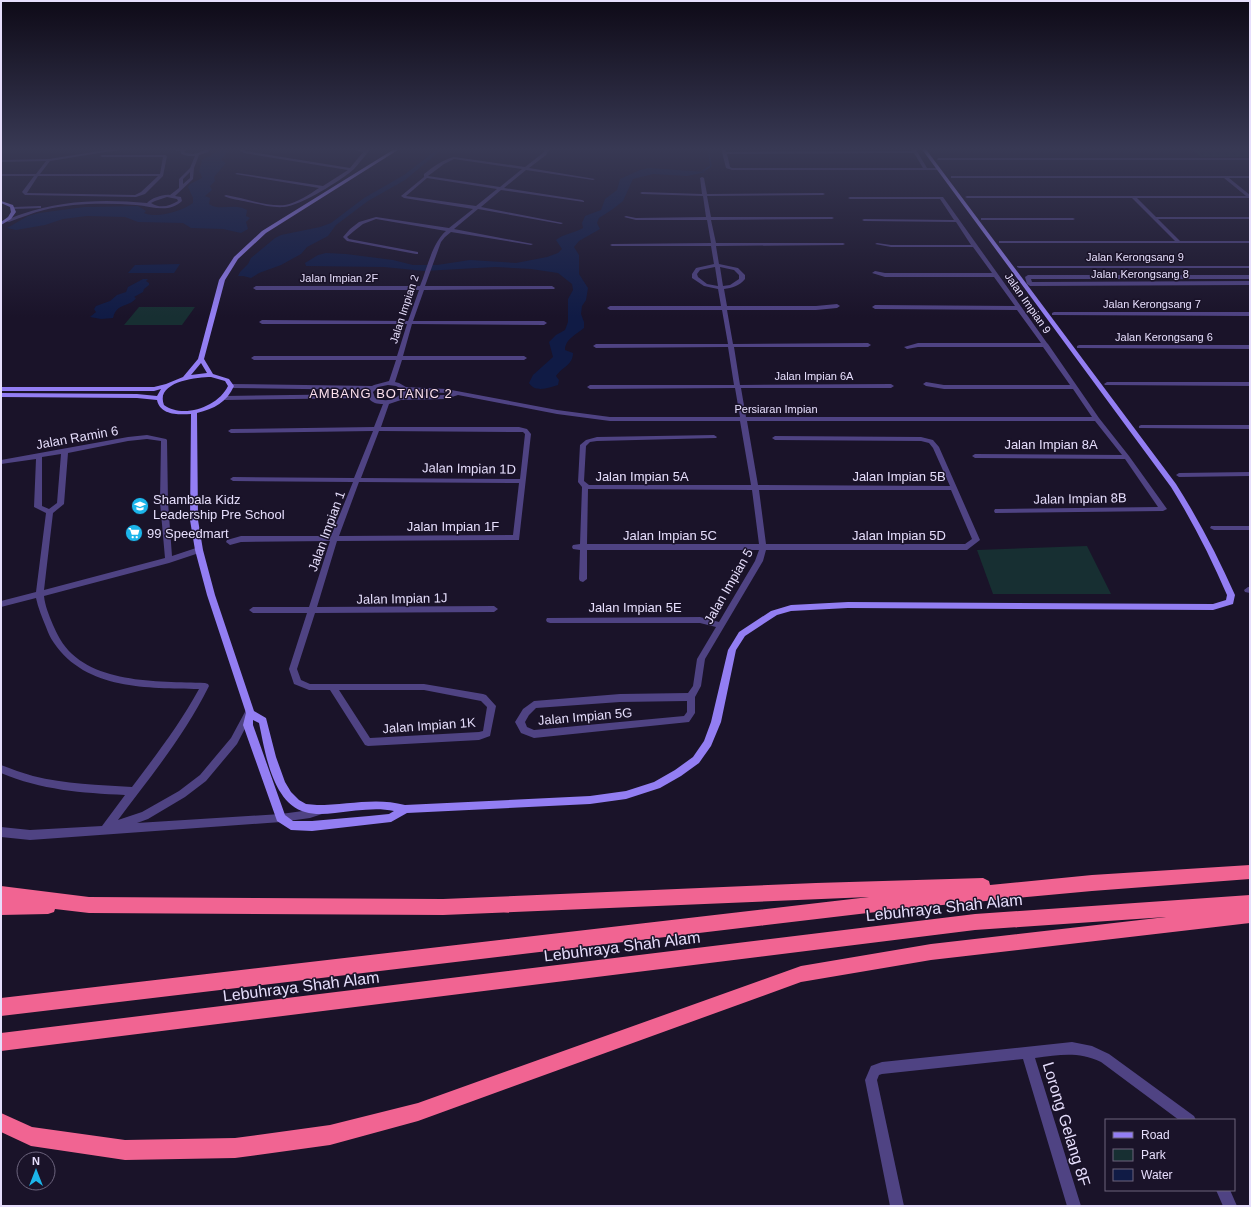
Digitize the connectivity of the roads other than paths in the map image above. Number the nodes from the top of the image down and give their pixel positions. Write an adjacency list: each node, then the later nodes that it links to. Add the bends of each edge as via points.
1 (9, 204): 15 (street)
2 (63, 204): 15 (street)
3 (97, 204): 26 (street, via 42,209)
4 (152, 204): 5 (street, via 164,207)
5 (175, 204)
6 (274, 204): 7 (street)
7 (292, 204)
8 (308, 204): 73 (street, via 264,232 236,258 222,280)
9 (453, 204): 16 (street)
10 (482, 204): 16 (street)
11 (707, 204): 23 (street, Jalan Impian 5)
12 (946, 204): 25 (street, Jalan Impian 9)
13 (964, 204): 149 (street, via 1180,495 1204,535 1232,595 1230,602 1213,607 848,605 791,608 774,613 742,634 732,650 716,722 708,742 696,760 657,786 626,795 590,800)
14 (1141, 204): 21 (street)
15 (14, 208): 26 (street, via 12,216)
16 (478, 208): 27 (street); 29 (street)
17 (626, 217): 23 (street)
18 (832, 218): 23 (street)
19 (983, 218): 20 (street)
20 (1073, 218)
21 (1155, 218): 22 (street); 31 (street)
22 (1250, 218)
23 (709, 219): 37 (street, Jalan Impian 5)
24 (864, 220): 25 (street)
25 (957, 220): 38 (street, Jalan Impian 9)
26 (7, 221): 28 (street)
27 (561, 223)
28 (1, 224)
29 (451, 230): 33 (street); 39 (street, via 376,218 370,219 346,235 347,240); 51 (street, Jalan Impian 2, via 439,242)
30 (1001, 242): 31 (street)
31 (1179, 242): 32 (street)
32 (1250, 242)
33 (531, 244)
34 (843, 244): 37 (street)
35 (877, 244): 38 (street)
36 (612, 245): 37 (street)
37 (713, 245): 40 (street, Jalan Impian 5)
38 (975, 246): 45 (street, Jalan Impian 9)
39 (416, 253)
40 (716, 265): 49 (street, Jalan Impian 5); 49 (street, via 736,269 742,275 740,282); 49 (street, via 700,268 694,274 694,278 704,285)
41 (1019, 267): 42 (street, Jalan Kerongsang 9)
42 (1115, 267): 43 (street, Jalan Kerongsang 9); 46 (street)
43 (1250, 267)
44 (875, 273): 45 (street)
45 (996, 275): 57 (street, Jalan Impian 9)
46 (1124, 276): 47 (street); 48 (street, Jalan Kerongsang 8, via 1028,278 1030,284)
47 (1250, 276)
48 (1250, 283)
49 (720, 287): 56 (street, Jalan Impian 5)
50 (256, 288): 51 (street, Jalan Impian 2F)
51 (422, 288): 52 (street, Jalan Impian 2F); 61 (street, Jalan Impian 2)
52 (552, 288)
53 (837, 306): 56 (street)
54 (875, 307): 57 (street)
55 (610, 308): 56 (street)
56 (725, 308): 63 (street, Jalan Impian 5)
57 (1019, 308): 65 (street, Jalan Impian 9)
58 (1054, 314): 59 (street, Jalan Kerongsang 7)
59 (1250, 314)
60 (262, 322): 61 (street)
61 (410, 322): 62 (street); 71 (street, Jalan Impian 2)
62 (544, 323)
63 (730, 344): 64 (street); 66 (street); 82 (street, Jalan Impian 5)
64 (868, 345)
65 (1046, 345): 67 (street); 85 (street, Jalan Impian 9)
66 (596, 346)
67 (907, 347)
68 (1079, 347): 69 (street, Jalan Kerongsang 6)
69 (1250, 347)
70 (254, 358): 71 (street)
71 (399, 358): 72 (street); 76 (street, Jalan Impian 2)
72 (524, 358)
73 (201, 359): 74 (street); 75 (street)
74 (211, 375): 75 (street); 81 (street, via 227,380)
75 (185, 378): 77 (street)
76 (392, 383): 88 (street); 90 (street)
77 (171, 384): 89 (street, via 154,389); 94 (street)
78 (926, 384): 85 (street, via 944,387)
79 (1107, 384): 80 (street)
80 (1250, 384)
81 (231, 386): 86 (street); 95 (street)
82 (737, 386): 83 (street, Jalan Impian 6A); 84 (street, Jalan Impian 6A); 101 (street, Jalan Impian 5)
83 (891, 386)
84 (590, 387)
85 (1075, 387): 102 (street, Jalan Impian 9)
86 (293, 388): 87 (street); 96 (street)
87 (318, 388): 88 (street); 97 (street)
88 (373, 388): 93 (street)
89 (1, 389)
90 (405, 389): 91 (street, Persiaran Impian); 98 (street)
91 (457, 394): 98 (street, Persiaran Impian, via 446,397); 101 (street, Persiaran Impian, via 597,418)
92 (1, 395): 94 (street)
93 (370, 396): 97 (street); 99 (street, via 374,400)
94 (159, 398): 100 (street, via 160,404 173,411)
95 (225, 398): 96 (street); 100 (street, via 212,406)
96 (288, 398): 97 (street)
97 (314, 398)
98 (400, 398): 99 (street, Persiaran Impian)
99 (387, 402): 105 (street, Jalan Impian 1)
100 (194, 411): 131 (street, via 194,520)
101 (742, 419): 102 (street, Persiaran Impian); 120 (street, Jalan Impian 5)
102 (1098, 419): 112 (street, Jalan Impian 9)
103 (1141, 427): 104 (street)
104 (1250, 427)
105 (375, 429): 106 (street); 117 (street, Jalan Impian 1); 118 (street, Jalan Impian 1D, via 525,430 528,434)
106 (231, 431)
107 (714, 437): 119 (street, Jalan Impian 5A, via 597,438 588,441 583,445 581,482)
108 (775, 438): 121 (street, Jalan Impian 5B, via 931,441)
109 (65, 451): 110 (street, Jalan Ramin 6); 124 (street, via 60,504); 132 (street, Jalan Ramin 6, via 122,441 158,438 164,440 164,502)
110 (39, 456): 113 (street, Jalan Ramin 6); 124 (street, via 38,507)
111 (975, 456): 112 (street, Jalan Impian 8A)
112 (1127, 457): 122 (street, Jalan Impian 9)
113 (1, 462)
114 (1250, 474): 115 (street)
115 (1179, 475)
116 (233, 479): 117 (street, Jalan Impian 1D)
117 (357, 479): 118 (street, Jalan Impian 1D); 127 (street, Jalan Impian 1)
118 (522, 481): 127 (street, Jalan Impian 1F, via 516,538)
119 (585, 486): 120 (street, Jalan Impian 5A); 129 (street)
120 (755, 488): 121 (street, Jalan Impian 5B); 130 (street, Jalan Impian 5)
121 (954, 488): 130 (street, Jalan Impian 5D, via 976,540 967,547)
122 (1162, 509): 123 (street, Jalan Impian 8B)
123 (998, 511)
124 (50, 512): 134 (street)
125 (1214, 528): 126 (street)
126 (1250, 528)
127 (334, 539): 128 (street, via 241,539); 138 (street, Jalan Impian 1)
128 (230, 542)
129 (580, 547): 130 (street, Jalan Impian 5C); 133 (street)
130 (763, 548): 140 (street, Jalan Impian 5, via 759,561)
131 (199, 550): 132 (street); 144 (street, via 210,595)
132 (170, 560): 134 (street)
133 (583, 579)
134 (40, 594): 135 (street); 147 (street, via 50,630 60,648 87,670 108,678 144,685 205,686 172,740)
135 (1, 604)
136 (494, 609): 138 (street, Jalan Impian 1J)
137 (253, 610): 138 (street, Jalan Impian 1J)
138 (311, 611): 141 (street, Jalan Impian 1)
139 (550, 620): 140 (street, Jalan Impian 5E, via 700,620)
140 (720, 625): 143 (street, Jalan Impian 5, via 701,659 697,686)
141 (293, 669): 142 (street, Jalan Impian 1K, via 297,682 309,687)
142 (332, 687): 142 (street, Jalan Impian 1K, via 424,687 483,698 492,706 489,728 487,733 479,736 368,742)
143 (691, 697): 145 (street, Jalan Impian 5); 145 (street, Jalan Impian 5G, via 620,698 534,705 520,722 524,730 534,734 686,719)
144 (250, 713): 148 (street, via 263,721 279,778 288,796 305,808); 150 (street, via 248,725); 151 (street, via 234,741 202,778 182,794 144,816)
145 (691, 713)
146 (1, 769): 147 (street, via 18,777 59,786)
147 (133, 791): 151 (street)
148 (324, 809): 149 (street, via 391,805); 150 (street, via 310,814)
149 (405, 809): 150 (street, via 391,818 320,825 291,826)
150 (281, 818): 151 (street)
151 (105, 829): 152 (street, via 30,835)
152 (1, 832)
153 (1250, 872): 154 (highway, Lebuhraya Shah Alam)
154 (1092, 883): 157 (highway, via 816,891 443,907); 160 (highway, Lebuhraya Shah Alam, via 910,900)
155 (1, 894): 157 (highway)
156 (1250, 903): 161 (highway, Lebuhraya Shah Alam, via 975,922)
157 (89, 905): 158 (highway)
158 (1, 907)
159 (1250, 915): 166 (highway, via 931,952 801,974 418,1112 330,1135 235,1148 126,1150 31,1136)
160 (1, 1007)
161 (57, 1035): 162 (highway, Lebuhraya Shah Alam); 163 (highway)
162 (1, 1042)
163 (1, 1049)
164 (1027, 1052): 165 (street, via 1072,1048 1092,1052 1105,1058); 168 (street, via 875,1070 870,1080); 169 (street, Lorong Gelang 8F)
165 (1189, 1119)
166 (1, 1122)
167 (1223, 1191): 170 (street)
168 (897, 1206)
169 (1074, 1206)
170 (1230, 1206)

